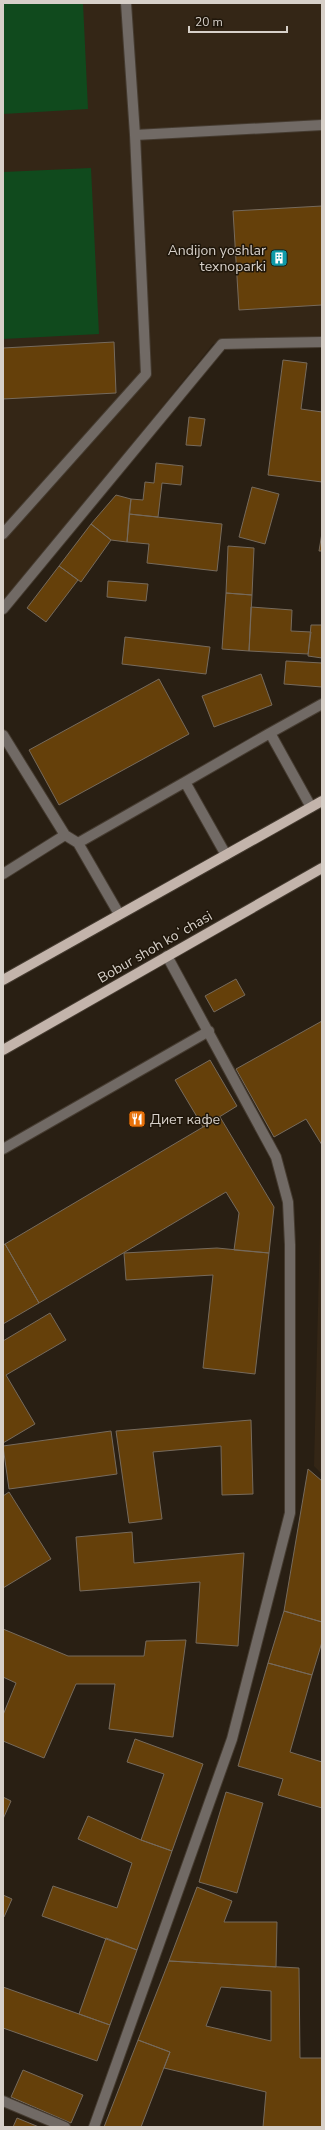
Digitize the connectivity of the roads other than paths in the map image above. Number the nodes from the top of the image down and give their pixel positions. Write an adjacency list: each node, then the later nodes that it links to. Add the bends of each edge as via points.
1 (126, 3): 3 (street)
2 (322, 125): 3 (street)
3 (135, 135): 5 (street, via 146,374)
4 (322, 342): 6 (street, via 222,344)
5 (3, 534)
6 (3, 609)
7 (322, 704): 8 (street)
8 (270, 732): 10 (street); 12 (street)
9 (3, 735): 13 (street)
10 (186, 782): 14 (street); 15 (street)
11 (322, 801): 12 (main road)
12 (311, 807): 15 (main road)
13 (65, 835): 14 (street); 17 (street)
14 (78, 843): 18 (street)
15 (226, 855): 18 (main road)
16 (322, 868): 19 (main road, Bobur shoh koʻchasi)
17 (3, 874)
18 (119, 914): 20 (main road)
19 (167, 956): 21 (street); 22 (main road, Bobur shoh koʻchasi)
20 (3, 980)
21 (209, 1031): 23 (street); 26 (street, via 276,1157 288,1202 290,1513 232,1739)
22 (3, 1050)
23 (3, 1149)
24 (3, 2101): 25 (street)
25 (65, 2127)
26 (94, 2127)

